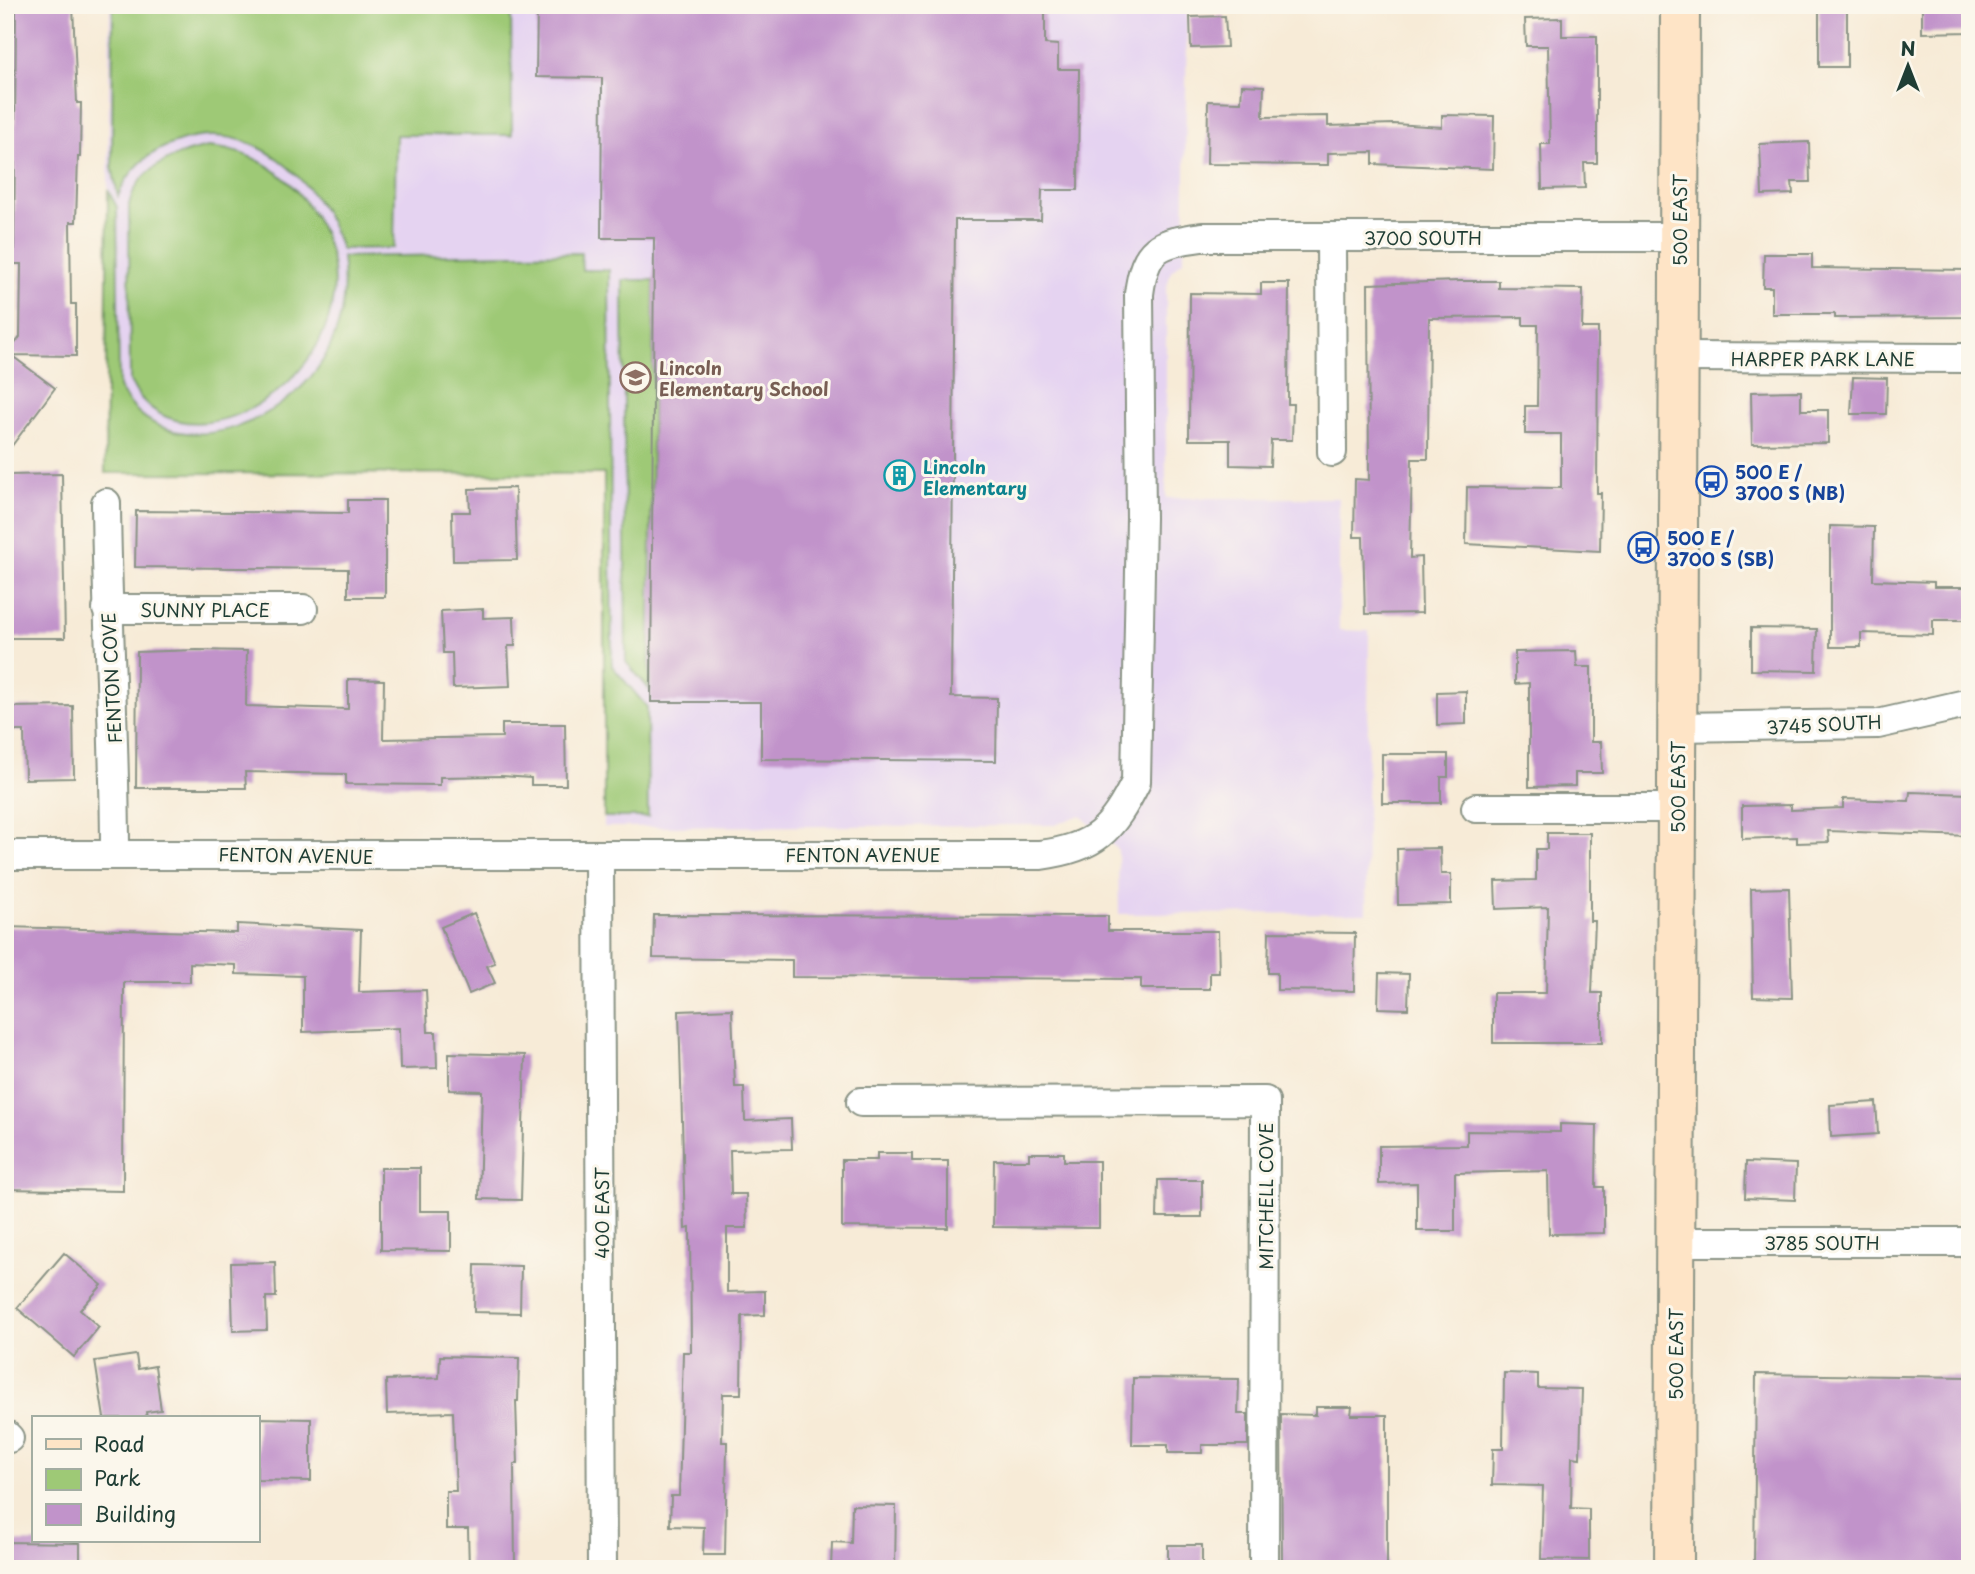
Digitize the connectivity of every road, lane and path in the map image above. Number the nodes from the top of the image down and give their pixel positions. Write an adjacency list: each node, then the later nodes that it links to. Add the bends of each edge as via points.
1 (1680, 5): 3 (street, 500 EAST)
2 (1331, 237): 3 (street, 3700 SOUTH); 4 (street, 3700 SOUTH, via 1202,237); 7 (street)
3 (1679, 237): 5 (street, 500 EAST)
4 (1167, 242): 17 (street, FENTON AVENUE, via 1142,270 1139,294 1139,741 1136,782 1118,819 1093,840 1068,851 1040,855)
5 (1679, 358): 6 (street, HARPER PARK LANE); 12 (street, 500 EAST)
6 (1967, 358)
7 (1332, 452)
8 (106, 503): 9 (street, FENTON COVE)
9 (107, 609): 10 (street, SUNNY PLACE); 15 (street, FENTON COVE, via 115,735)
10 (303, 609)
11 (1970, 703): 12 (street, 3745 SOUTH, via 1878,724)
12 (1677, 727): 14 (street, 500 EAST)
13 (1476, 808): 14 (street)
14 (1677, 808): 19 (street, 500 EAST)
15 (115, 853): 16 (street, FENTON AVENUE); 17 (street, FENTON AVENUE)
16 (5, 855)
17 (599, 857): 21 (street, 400 EAST)
18 (862, 1102): 22 (street, MITCHELL COVE, via 1265,1101)
19 (1675, 1242): 20 (street, 3785 SOUTH); 23 (street, 500 EAST)
20 (1970, 1242)
21 (602, 1569)
22 (1264, 1569)
23 (1674, 1569)

